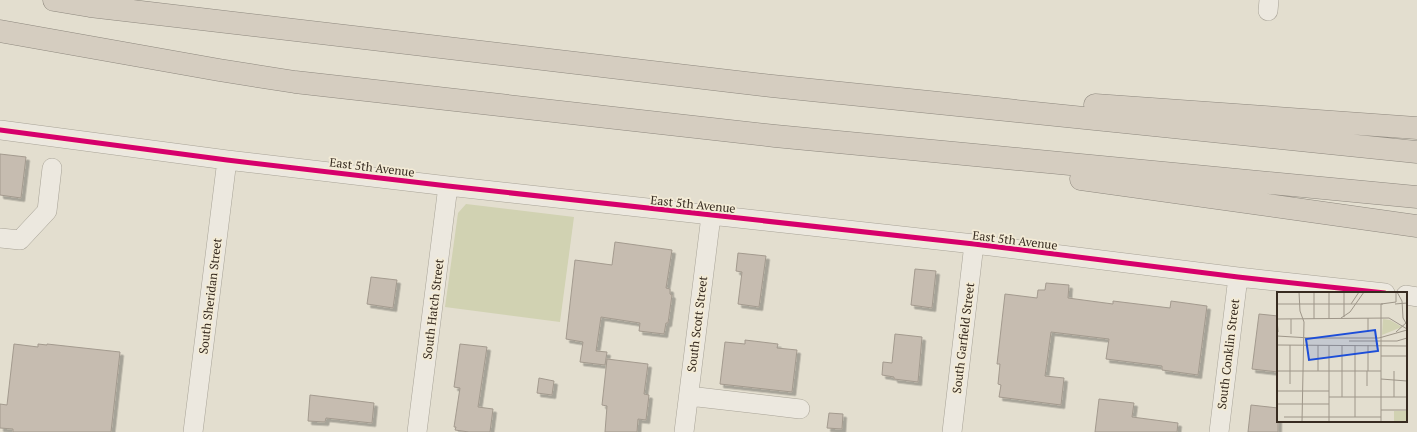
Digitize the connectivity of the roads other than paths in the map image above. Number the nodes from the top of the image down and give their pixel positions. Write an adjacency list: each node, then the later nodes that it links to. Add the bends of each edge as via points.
1 (54, 0): 3 (highway, via 384,42)
2 (0, 30): 6 (highway, via 295,82)
3 (772, 86): 4 (highway, via 1162,109); 7 (highway)
4 (1417, 128)
5 (0, 130): 8 (street, East 5th Avenue)
6 (775, 136): 11 (highway); 13 (highway)
7 (1417, 152)
8 (227, 160): 10 (street, East 5th Avenue); 22 (street, South Sheridan Street)
9 (52, 168): 14 (street, via 47,211 20,240)
10 (448, 186): 12 (street, East 5th Avenue); 23 (street, South Hatch Street)
11 (1417, 198)
12 (711, 216): 15 (street, East 5th Avenue); 20 (street, South Scott Street)
13 (1417, 226)
14 (0, 238)
15 (974, 244): 16 (street, East 5th Avenue); 25 (street, South Garfield Street)
16 (1238, 277): 17 (street, East 5th Avenue); 26 (street, South Conklin Street)
17 (1376, 292)
18 (1407, 295): 19 (street)
19 (1417, 296)
20 (689, 396): 21 (street); 24 (street, South Scott Street)
21 (800, 409)
22 (193, 432)
23 (417, 432)
24 (684, 432)
25 (952, 432)
26 (1218, 432)

